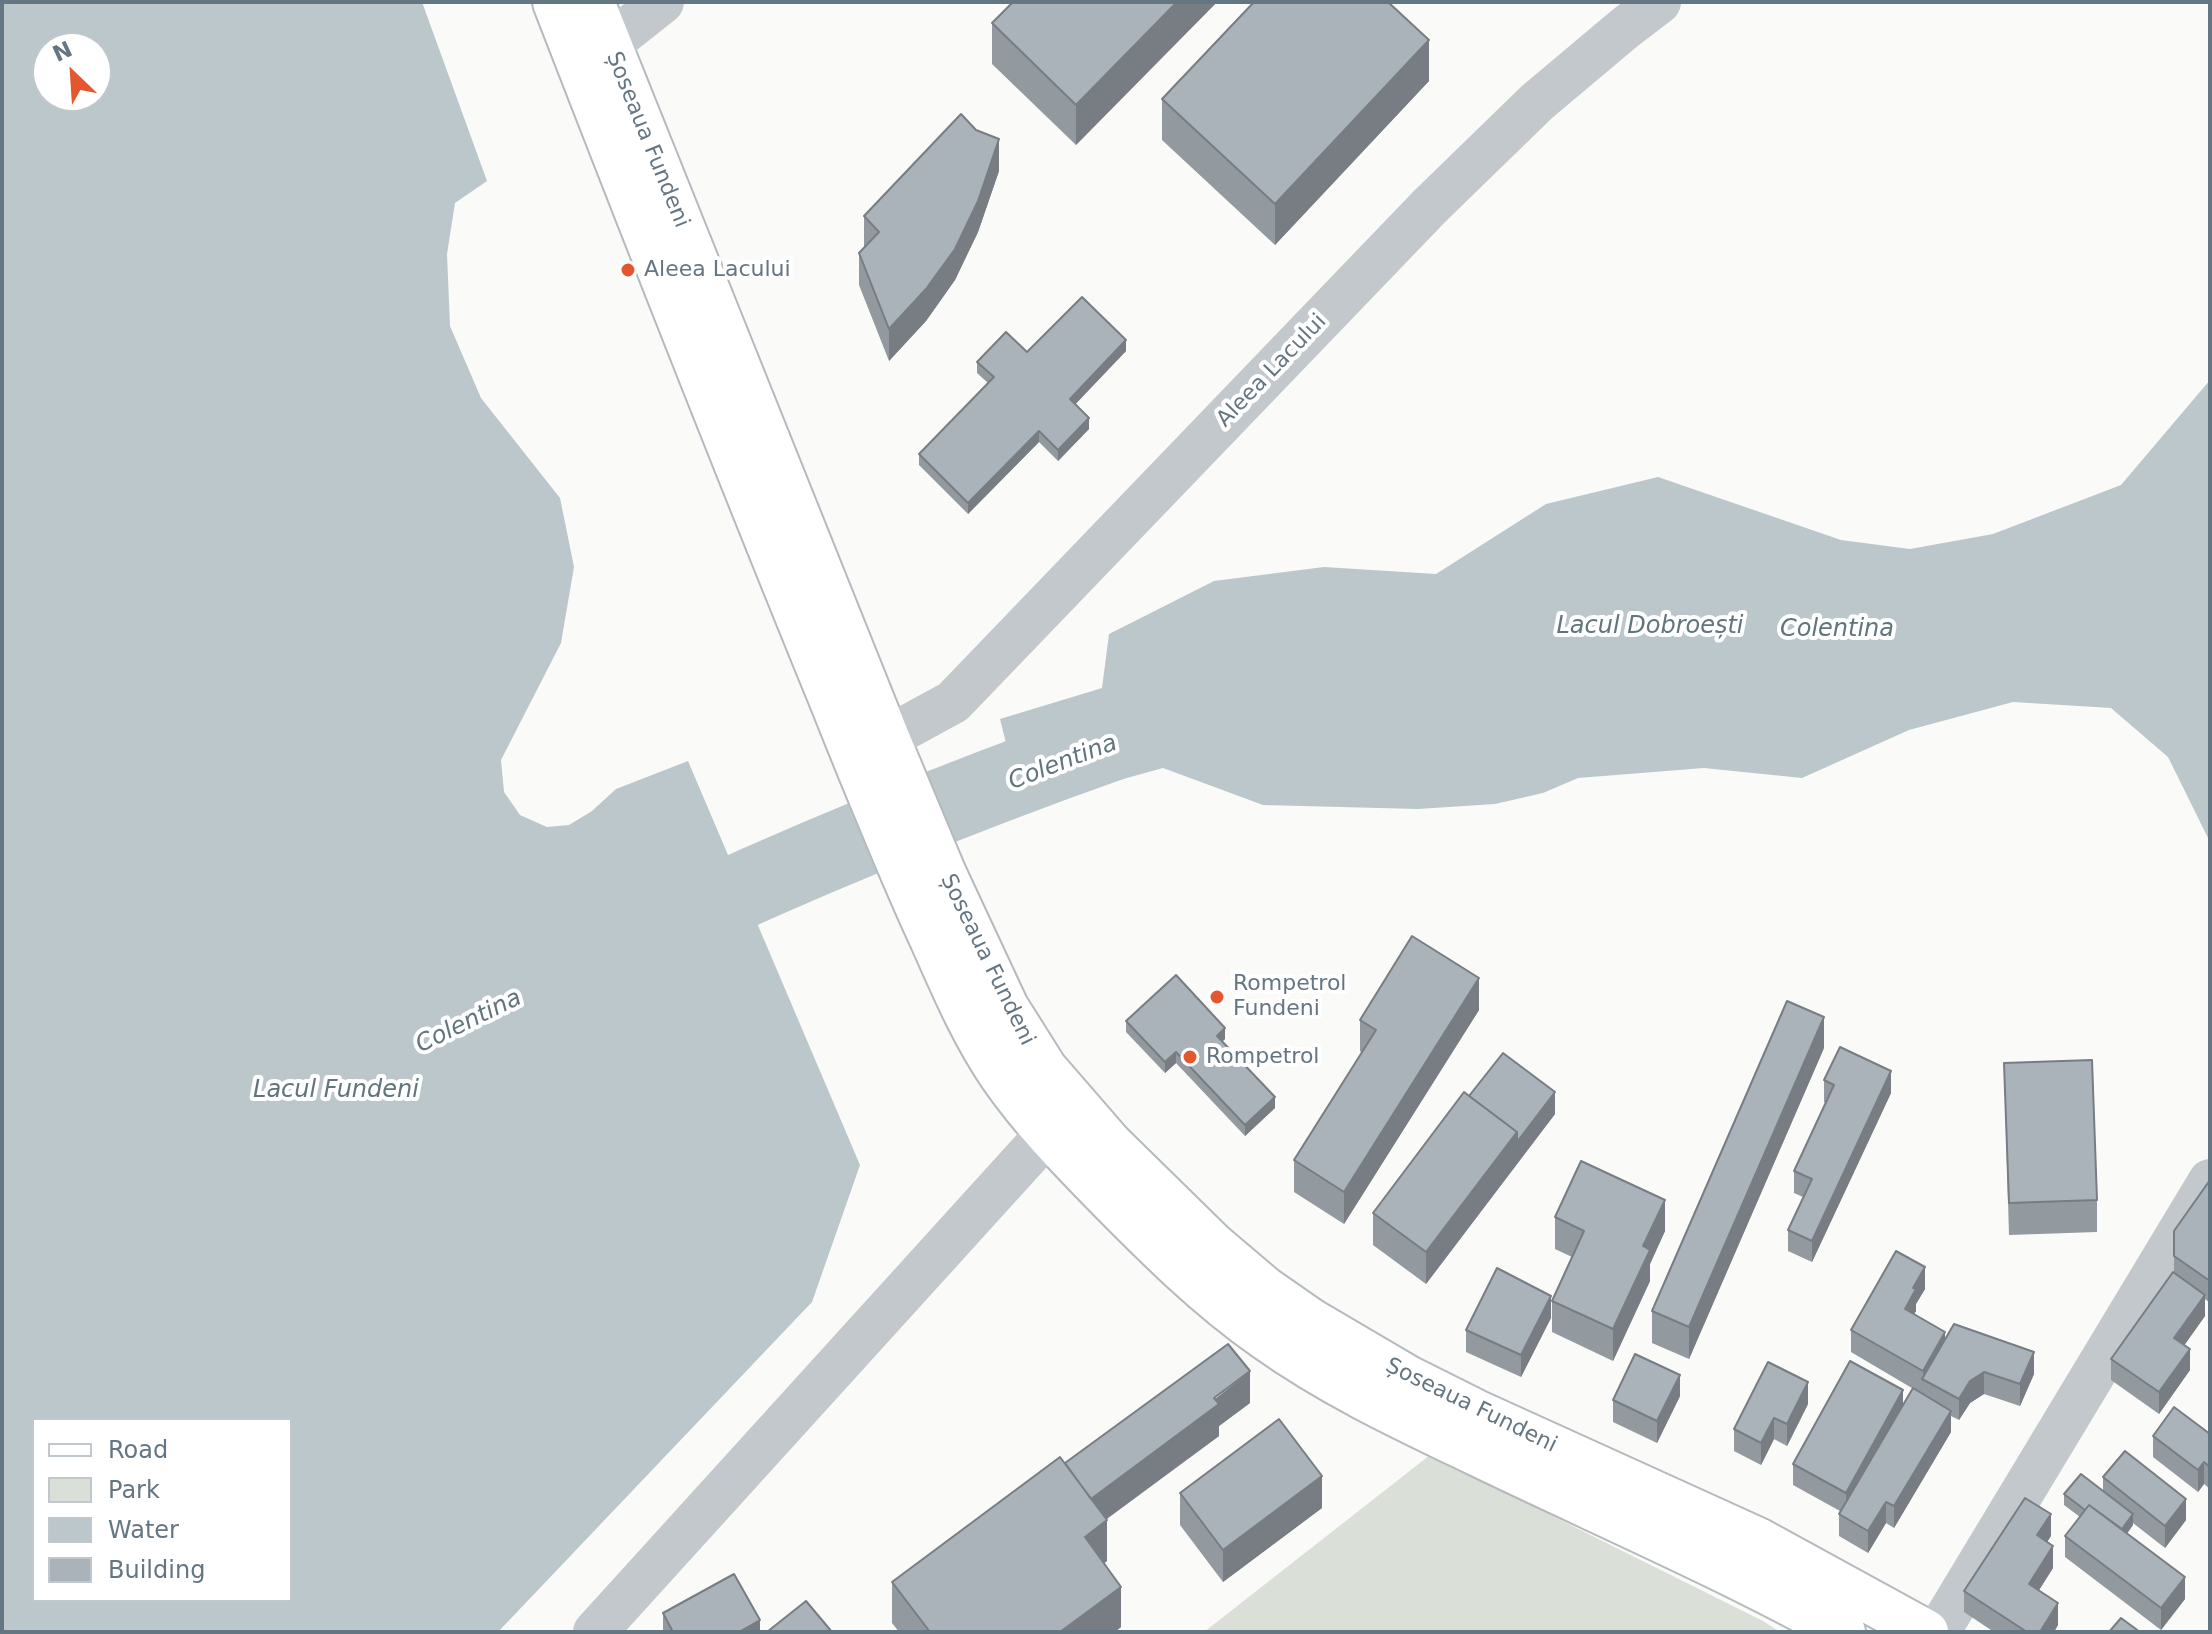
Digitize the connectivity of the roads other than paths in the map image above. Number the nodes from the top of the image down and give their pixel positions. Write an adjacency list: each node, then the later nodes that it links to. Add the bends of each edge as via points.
1 (555, 2): 5 (main road, Șoseaua Fundeni)
2 (592, 2): 5 (main road, Șoseaua Fundeni)
3 (662, 2): 5 (street)
4 (1659, 2): 6 (street, Aleea Lacului, via 1537,102 1430,206 953,702)
5 (594, 54): 6 (main road, Șoseaua Fundeni)
6 (877, 747): 7 (main road, Șoseaua Fundeni, via 908,888)
7 (990, 1018): 8 (main road, Șoseaua Fundeni, via 1003,1077); 12 (main road, Șoseaua Fundeni, via 1212,1244 1311,1321 1408,1378 1758,1540)
8 (1048, 1133): 10 (street); 11 (main road, Șoseaua Fundeni, via 1193,1280 1308,1366 1380,1407 1737,1575)
9 (2210, 1181): 13 (street)
10 (595, 1632)
11 (1843, 1632)
12 (1926, 1632)
13 (1938, 1632)

